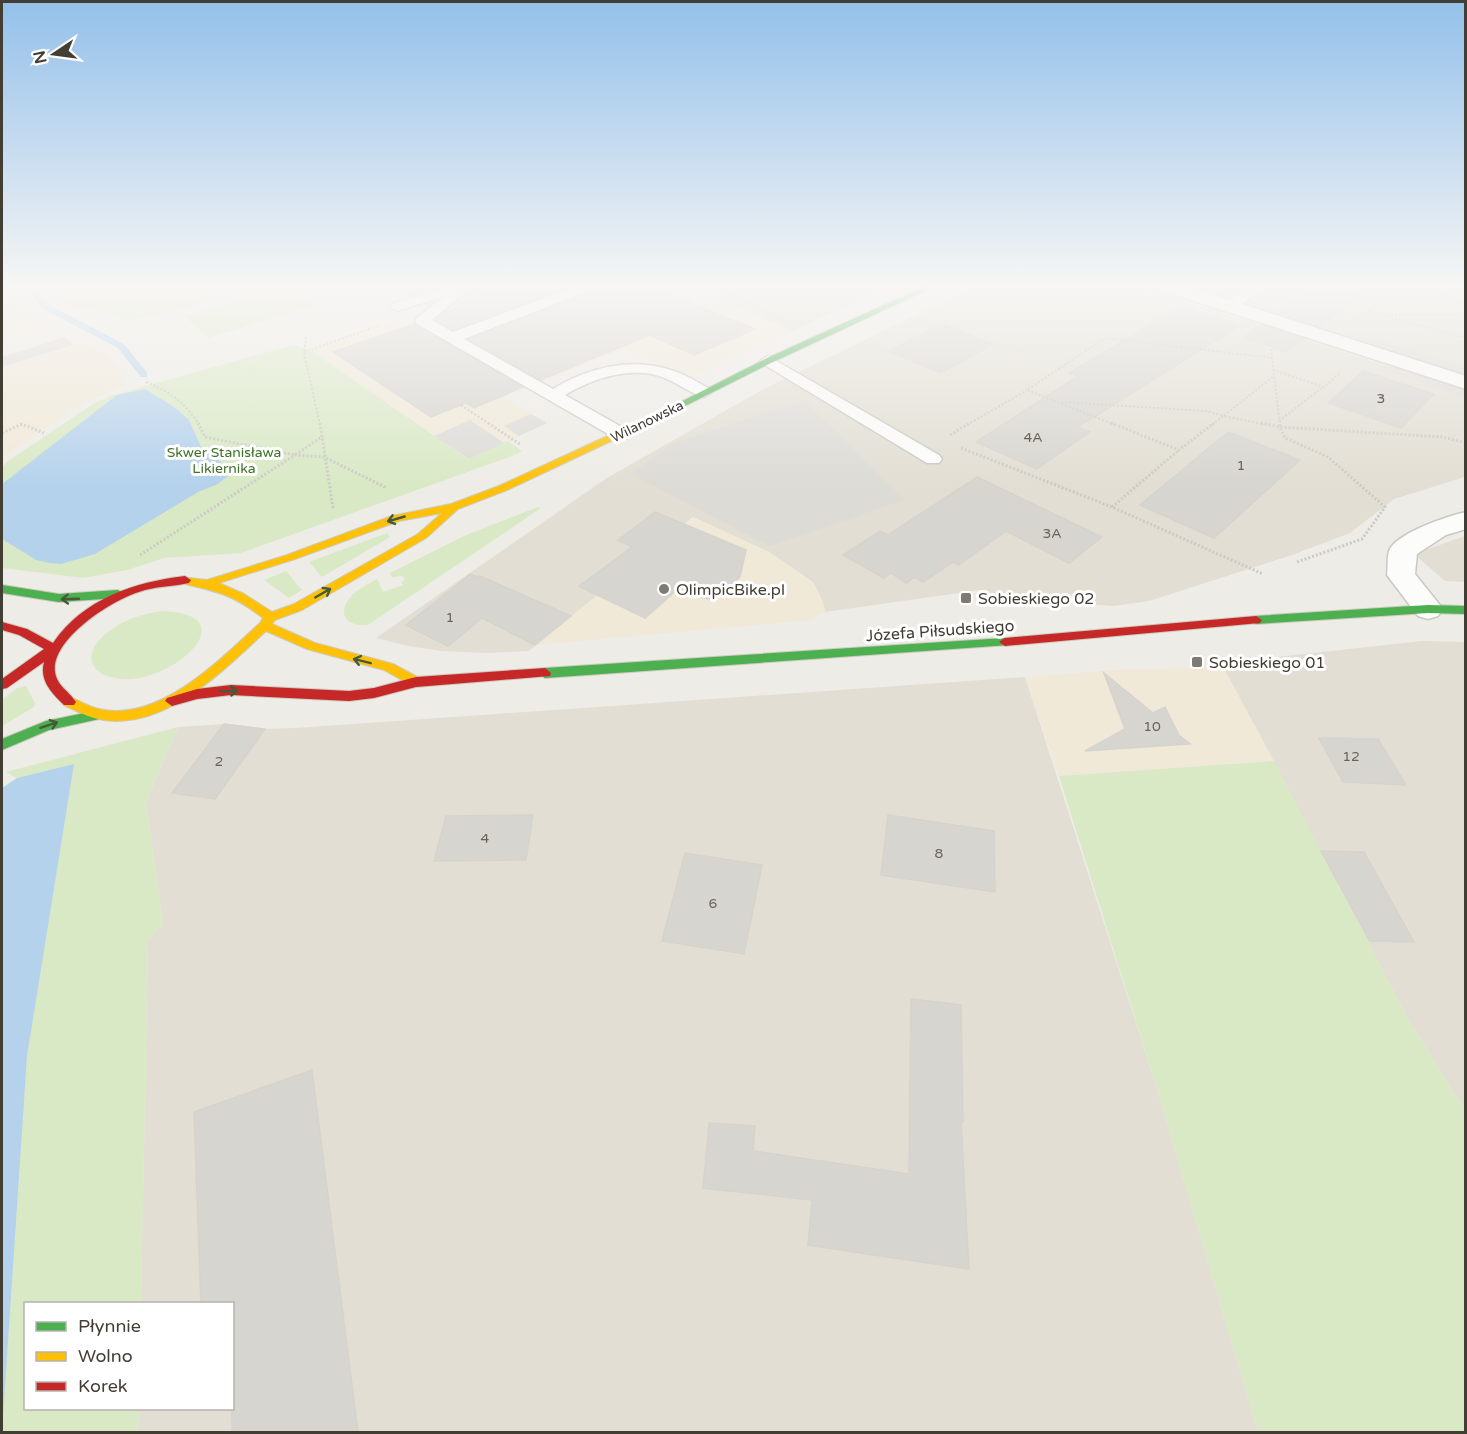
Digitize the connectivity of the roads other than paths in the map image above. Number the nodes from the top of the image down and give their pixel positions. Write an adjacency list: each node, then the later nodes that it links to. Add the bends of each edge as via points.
1 (474, 351): 7 (lane)
2 (790, 351): 4 (main road, Wilanowska)
3 (1368, 351): 5 (street)
4 (768, 361): 6 (main road, Wilanowska); 9 (lane)
5 (1466, 383)
6 (704, 392): 7 (lane, via 661,371 628,368 578,381); 8 (main road, Wilanowska)
7 (553, 396): 8 (lane)
8 (621, 434): 10 (main road, Wilanowska)
9 (933, 459)
10 (453, 507): 12 (main road, Wilanowska, one-way to 12, via 396,518); 17 (main road, Wilanowska, one-way to 10, via 422,536)
11 (1466, 520): 15 (street, via 1437,529 1403,551 1401,575)
12 (211, 582): 14 (main road, via 166,582); 17 (main road, via 242,594)
13 (2, 589): 14 (main road, one-way to 13, via 67,600)
14 (128, 592): 19 (main road, via 76,625)
15 (1428, 609): 16 (main road, Józefa Piłsudskiego); 21 (main road, Józefa Piłsudskiego, via 963,646)
16 (1466, 610)
17 (268, 622): 21 (main road, one-way to 17, via 388,667 311,646); 22 (main road, Wilanowska)
18 (2, 626): 19 (main road, via 23,632)
19 (53, 649): 20 (main road); 23 (main road, via 47,666 54,691)
20 (6, 676)
21 (416, 682): 22 (main road, Józefa Piłsudskiego, one-way to 21, via 231,690 349,696)
22 (172, 701): 23 (main road, Józefa Piłsudskiego, via 148,710)
23 (99, 716): 24 (main road, Józefa Piłsudskiego, one-way to 23, via 55,723)
24 (2, 745)

